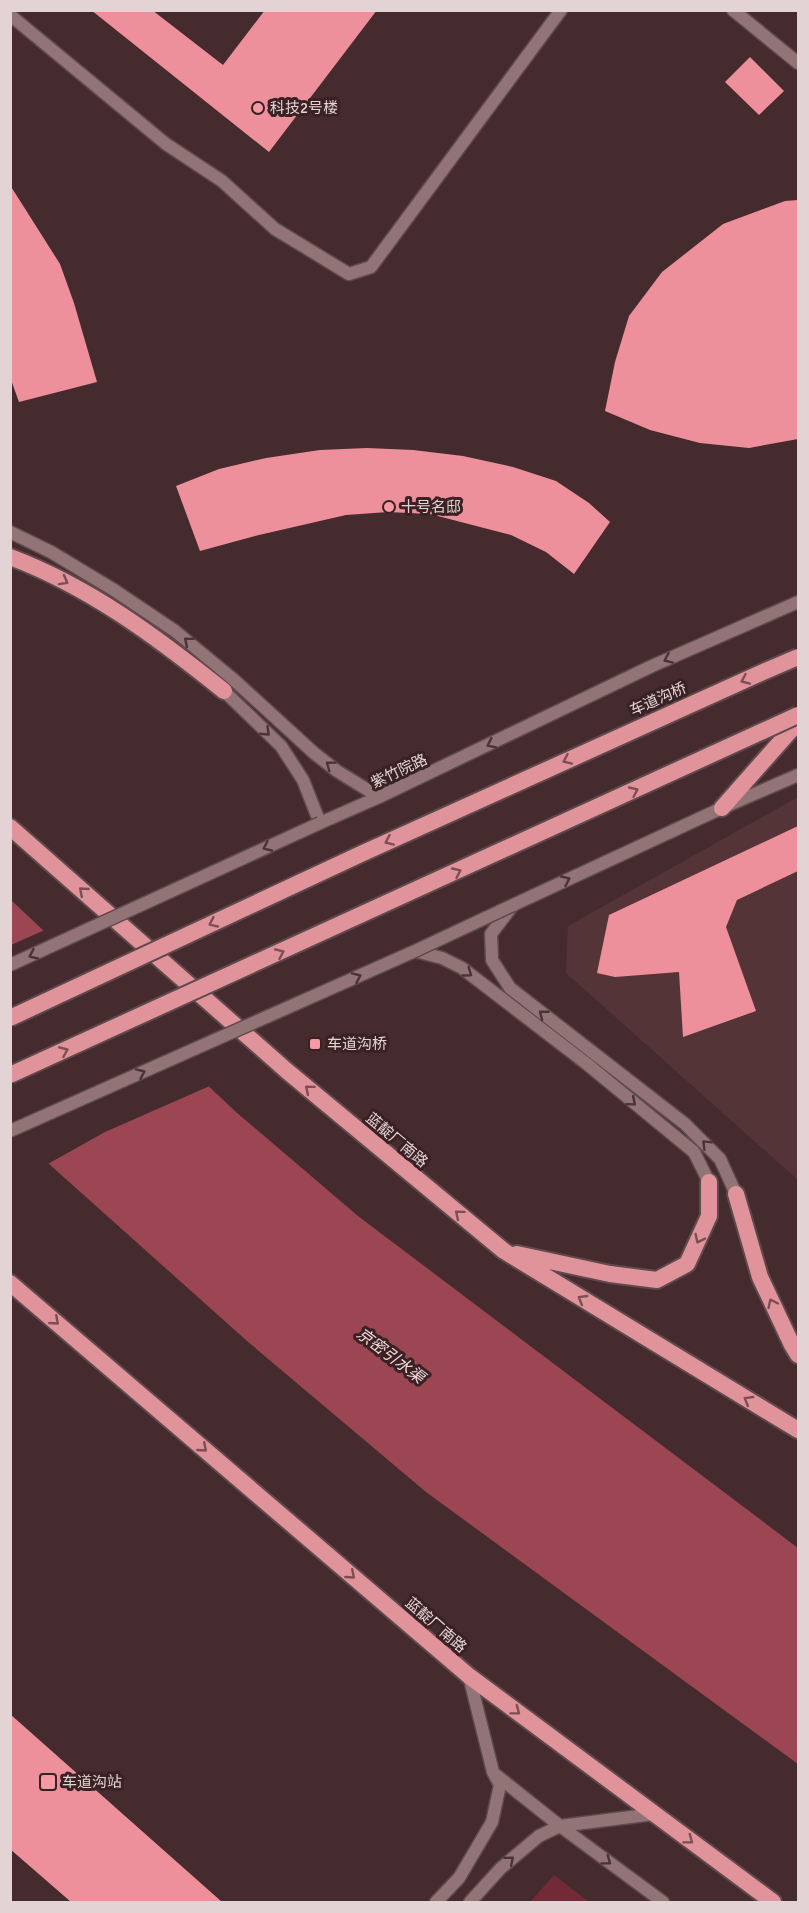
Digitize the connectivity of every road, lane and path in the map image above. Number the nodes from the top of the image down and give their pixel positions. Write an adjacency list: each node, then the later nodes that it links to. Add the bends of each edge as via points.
1 (561, 10): 3 (street, via 371,267 349,274 275,229 222,182 166,144)
2 (735, 11): 4 (street)
3 (10, 15)
4 (798, 63)
5 (10, 532): 9 (street, one-way to 5, via 176,631 51,552)
6 (10, 557): 9 (highway, one-way to 9, via 38,567 105,604)
7 (798, 602): 13 (street, 紫竹院路, one-way to 13, via 652,666)
8 (798, 657): 20 (highway, 车道沟桥, one-way to 20, bridge)
9 (228, 685): 13 (street, one-way to 9, via 314,753); 15 (street, one-way to 15, via 281,746 303,780)
10 (798, 715): 21 (highway, one-way to 10, bridge)
11 (798, 722): 14 (highway)
12 (798, 775): 14 (street)
13 (379, 797): 15 (street, 紫竹院路)
14 (722, 808): 17 (street, one-way to 14)
15 (320, 823): 19 (street, 紫竹院路, one-way to 19, bridge)
16 (10, 827): 25 (highway, 蓝靛厂南路, one-way to 16, via 287,1071)
17 (513, 905): 18 (street, bridge); 24 (street, one-way to 17, via 720,1159 685,1124 510,988 492,960 491,934)
18 (415, 951): 22 (street, one-way to 18, bridge); 23 (street, one-way to 23, via 462,968 587,1064 694,1152)
19 (10, 965)
20 (10, 1018)
21 (10, 1075)
22 (10, 1131)
23 (709, 1182): 25 (highway, one-way to 25, via 709,1216 687,1264 657,1280)
24 (736, 1194): 27 (highway, one-way to 24, via 760,1277)
25 (504, 1251): 28 (highway, 蓝靛厂南路, one-way to 25)
26 (10, 1283): 29 (highway, 蓝靛厂南路, one-way to 29)
27 (798, 1354)
28 (798, 1430)
29 (469, 1676): 30 (street); 31 (highway, 蓝靛厂南路, one-way to 31)
30 (493, 1772): 32 (street); 33 (street, via 500,1785 492,1822 459,1878)
31 (654, 1814): 32 (street); 36 (highway, 蓝靛厂南路, one-way to 36)
32 (560, 1826): 34 (street, one-way to 32, via 501,1868 539,1836); 35 (street, one-way to 35)
33 (436, 1902)
34 (470, 1902)
35 (663, 1902)
36 (773, 1902)

